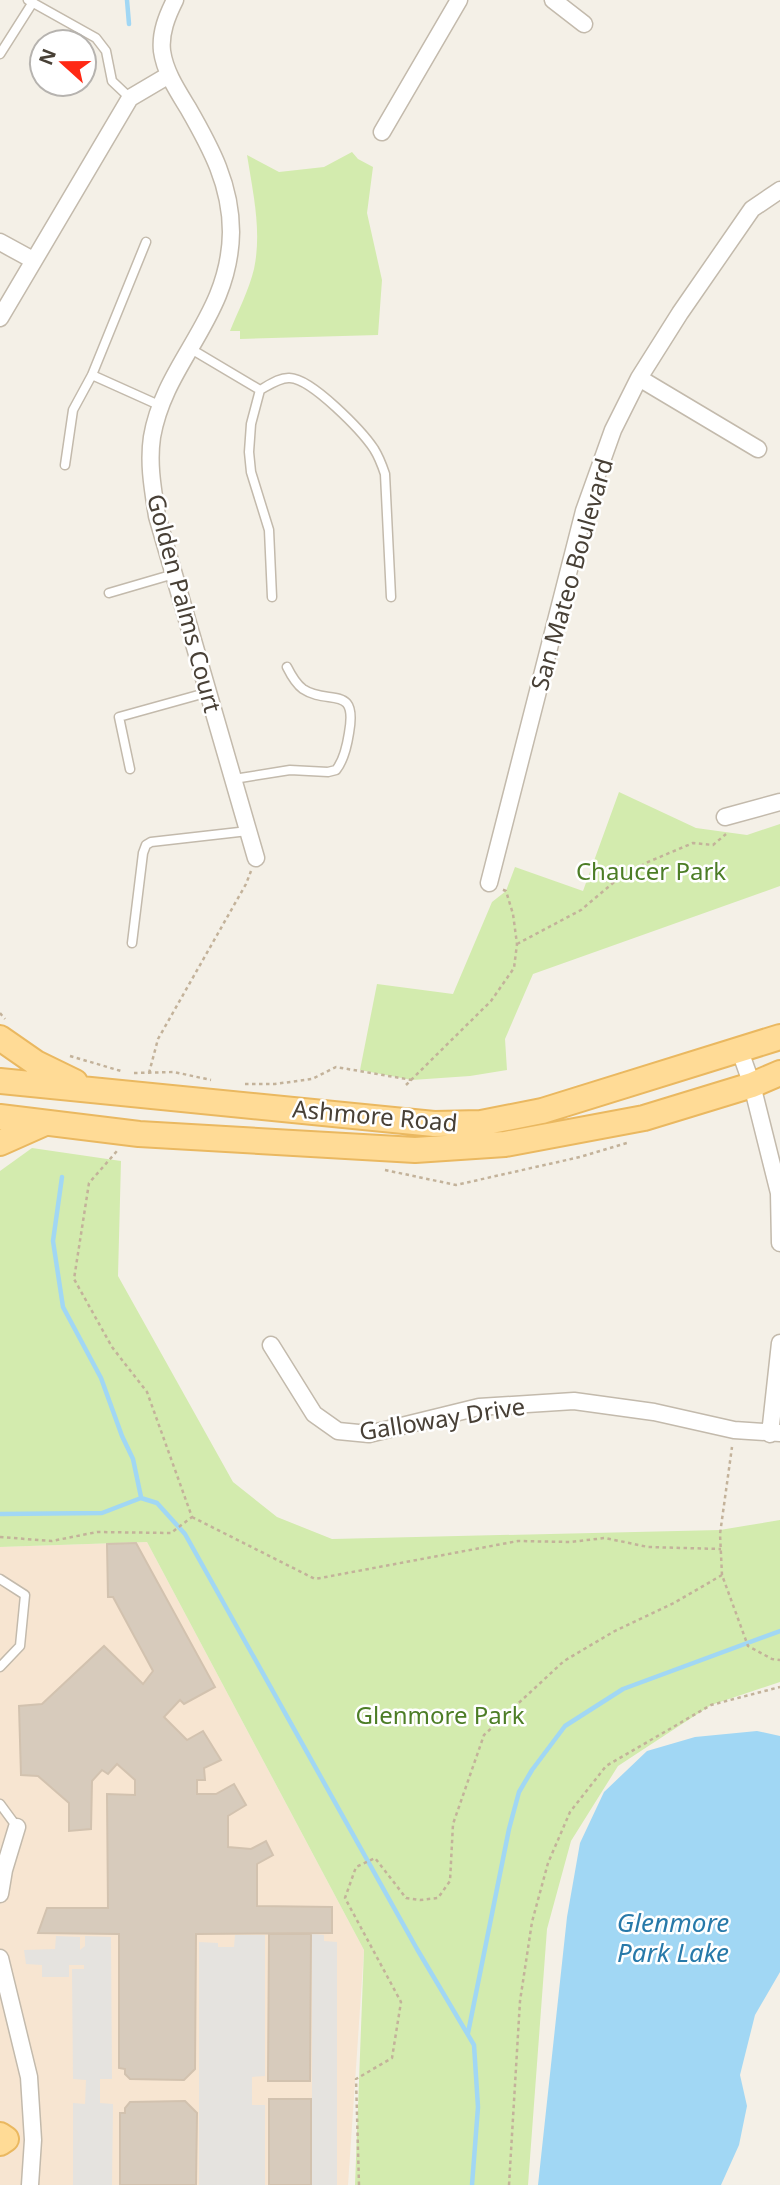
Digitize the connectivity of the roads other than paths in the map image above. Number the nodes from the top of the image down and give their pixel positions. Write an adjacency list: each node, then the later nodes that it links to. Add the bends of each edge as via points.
1 (175, 0): 7 (street, Golden Palms Court, via 162,37)
2 (459, 0): 9 (street)
3 (553, 0): 5 (street)
4 (30, 1): 6 (lane); 8 (lane, via 96,38 106,51 113,82)
5 (584, 24)
6 (0, 54)
7 (169, 75): 8 (street); 15 (street, Golden Palms Court, via 218,162 231,218 230,250 220,293)
8 (130, 98): 13 (street)
9 (382, 132)
10 (780, 190): 17 (street, San Mateo Boulevard, via 752,209)
11 (0, 242): 13 (street)
12 (146, 242): 16 (lane)
13 (33, 260): 14 (street)
14 (0, 318)
15 (191, 349): 18 (lane); 19 (street, Golden Palms Court)
16 (92, 375): 19 (lane); 21 (lane, via 73,410)
17 (639, 378): 20 (street); 34 (street, San Mateo Boulevard, via 613,430 584,511)
18 (260, 390): 24 (lane, via 249,452 269,530); 25 (lane, via 290,377 306,383 364,436 380,458 385,474)
19 (161, 406): 22 (street, Golden Palms Court, via 152,437 151,478)
20 (758, 449)
21 (65, 465)
22 (174, 574): 23 (lane); 27 (street, Golden Palms Court)
23 (109, 593)
24 (272, 597)
25 (391, 597)
26 (287, 667): 29 (lane, via 305,690 340,698 350,709 348,743 341,764 328,772 290,770)
27 (209, 692): 28 (lane, via 119,717); 29 (street, Golden Palms Court)
28 (130, 769)
29 (233, 779): 32 (street, Golden Palms Court)
30 (780, 802): 31 (street)
31 (725, 817)
32 (248, 831): 33 (street, Golden Palms Court); 35 (lane, via 146,845)
33 (256, 858)
34 (489, 883)
35 (132, 943)
36 (4, 1030): 42 (main road, via 36,1063)
37 (780, 1037): 38 (main road, Ashmore Road)
38 (740, 1051): 41 (street); 42 (main road, Ashmore Road, via 542,1111 481,1123 434,1124)
39 (780, 1073): 41 (main road, Ashmore Road)
40 (0, 1081): 42 (main road, Ashmore Road)
41 (752, 1085): 44 (main road, Ashmore Road, via 644,1118 547,1138 415,1150 139,1134); 46 (street, via 779,1193)
42 (88, 1088)
43 (0, 1117): 44 (main road, Ashmore Road)
44 (46, 1122): 45 (main road)
45 (0, 1143)
46 (780, 1235): 47 (street)
47 (780, 1243)
48 (780, 1343): 50 (street)
49 (271, 1345): 50 (street, Galloway Drive, via 314,1414 338,1432 369,1434 479,1408 574,1401)
50 (775, 1434)
51 (0, 1580): 52 (lane, via 25,1595 20,1646)
52 (0, 1667)
53 (0, 1804): 54 (lane)
54 (17, 1827): 55 (street)
55 (0, 1894)
56 (0, 1958): 58 (street, via 29,2077)
57 (2, 2139): 58 (street)
58 (33, 2140): 59 (street)
59 (30, 2185)

